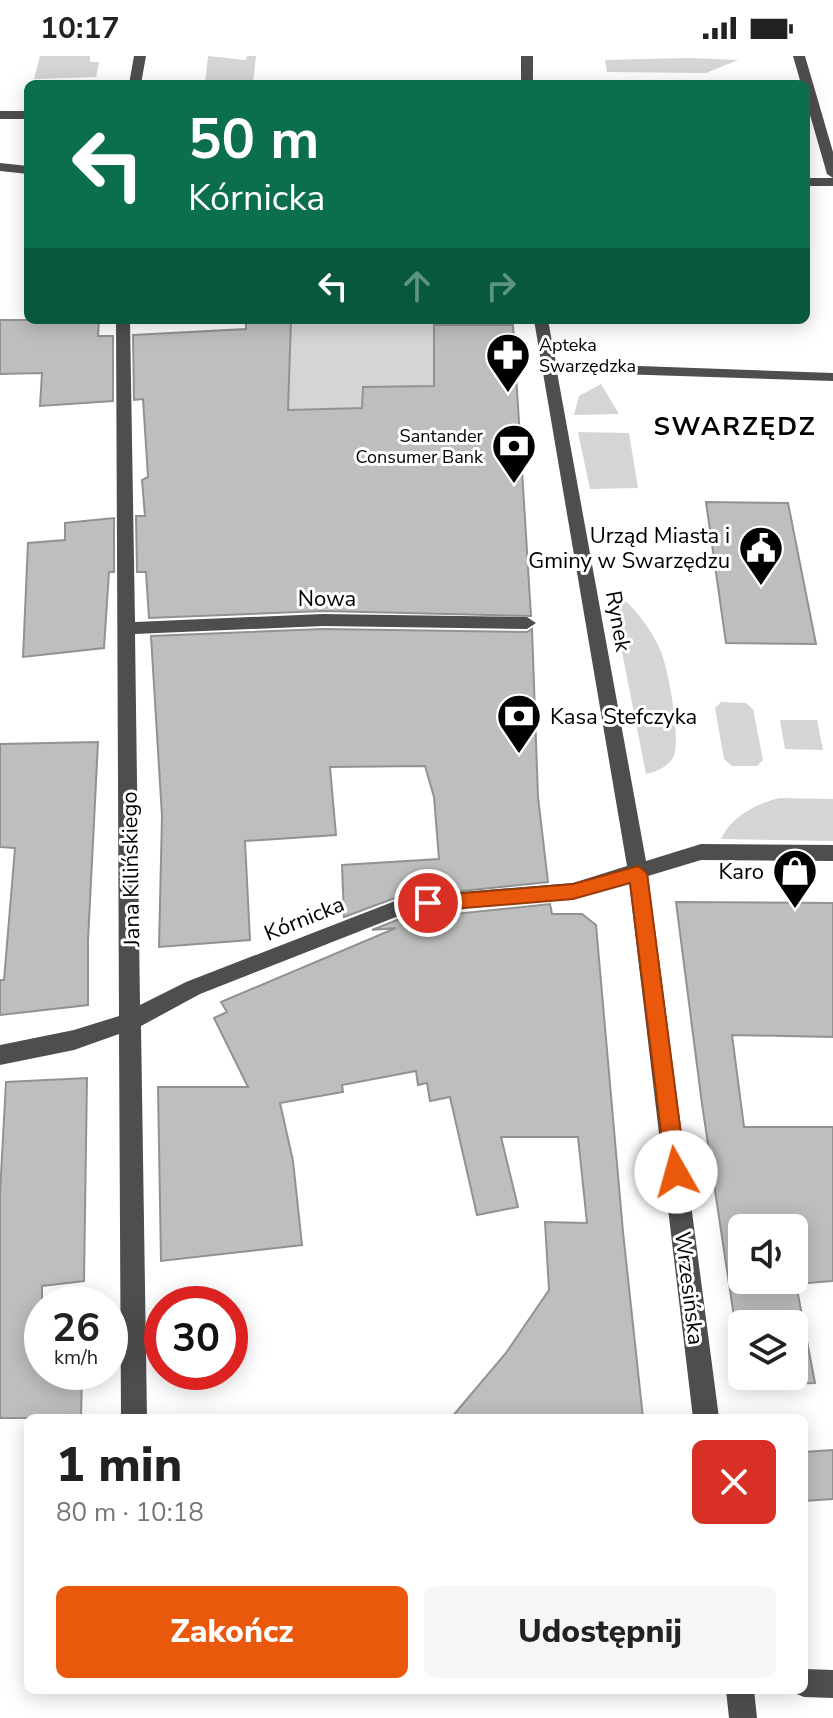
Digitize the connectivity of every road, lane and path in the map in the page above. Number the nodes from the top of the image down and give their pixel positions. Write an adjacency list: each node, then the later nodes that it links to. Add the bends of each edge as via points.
1 (140, 56): 4 (street)
2 (527, 56): 5 (street)
3 (799, 56): 6 (street)
4 (136, 80)
5 (527, 80)
6 (806, 80)
7 (810, 94): 12 (street)
8 (0, 115): 9 (street)
9 (24, 115)
10 (0, 167): 11 (street)
11 (24, 170)
12 (833, 174)
13 (810, 181): 14 (street)
14 (833, 182)
15 (123, 324): 20 (street, Jana Kilińskiego)
16 (542, 324): 17 (street, Rynek)
17 (549, 367): 18 (street); 22 (street, Rynek)
18 (833, 377)
19 (527, 623): 20 (street, Nowa, via 323,620)
20 (128, 628): 23 (street, Jana Kilińskiego)
21 (833, 853): 22 (street, via 701,852)
22 (638, 873): 23 (street, Kórnicka, via 573,891 395,909 193,988); 26 (street, Wrzesińska)
23 (131, 1021): 24 (street, Kórnicka, via 74,1040); 25 (street, Jana Kilińskiego)
24 (0, 1055)
25 (134, 1414)
26 (706, 1414)
27 (808, 1683): 28 (street)
28 (833, 1684)
29 (740, 1694): 30 (street)
30 (743, 1718)

